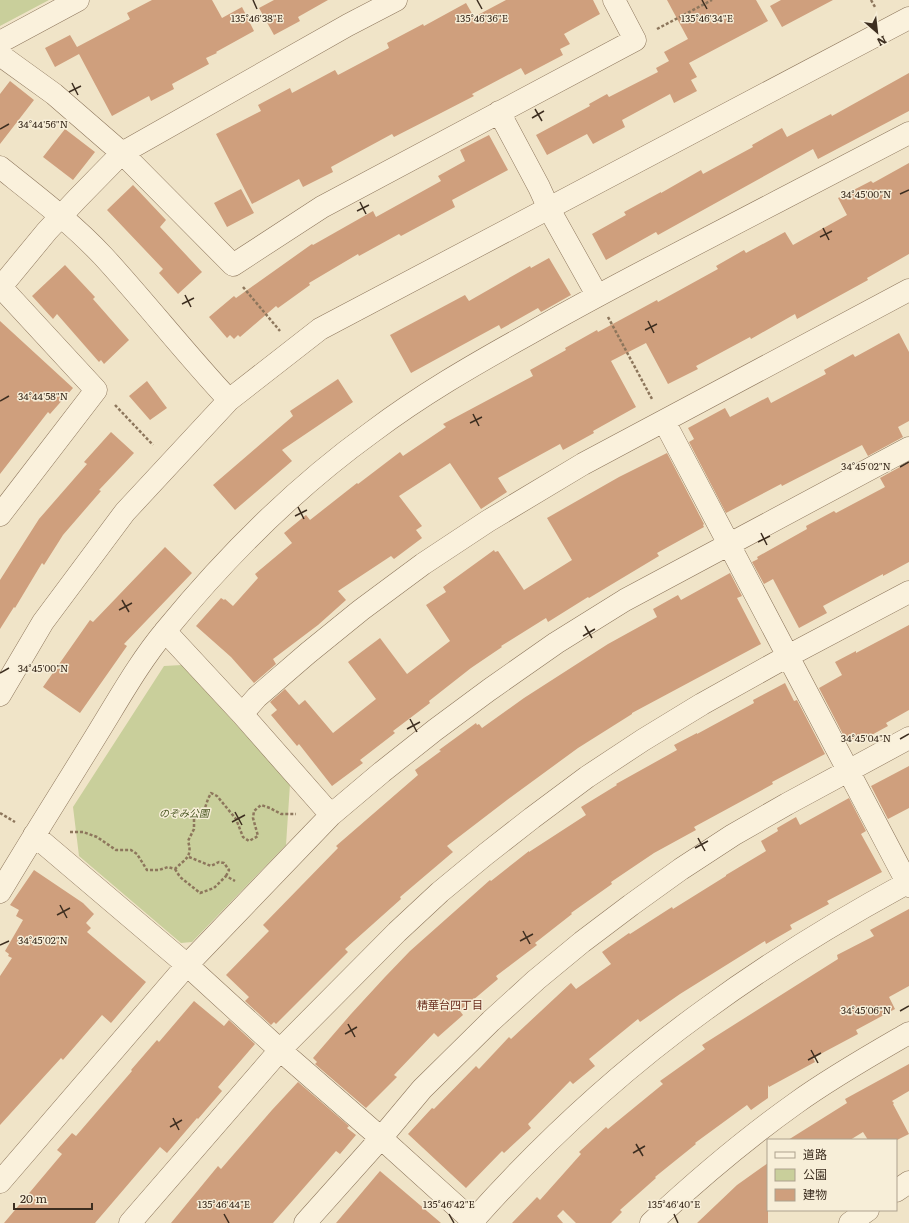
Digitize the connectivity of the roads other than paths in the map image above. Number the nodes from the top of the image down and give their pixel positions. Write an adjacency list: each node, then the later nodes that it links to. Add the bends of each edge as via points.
1 (78, 0): 5 (street)
2 (396, 0): 9 (street)
3 (614, 0): 7 (street, via 635,40)
4 (909, 18): 11 (street)
5 (0, 42)
6 (0, 55): 9 (street, via 54,94)
7 (499, 112): 9 (street, via 322,207 233,265); 11 (street, via 540,187)
8 (909, 133): 15 (street)
9 (122, 153): 12 (street)
10 (0, 167): 12 (street)
11 (549, 209): 15 (street); 16 (street, via 320,329)
12 (61, 216): 13 (street); 16 (street, via 102,256)
13 (0, 287): 19 (street, via 96,390)
14 (909, 290): 17 (street)
15 (597, 295): 22 (street, via 424,394 331,463 258,530 212,577)
16 (229, 400): 24 (street, via 125,512 43,622)
17 (664, 420): 20 (street); 25 (street, via 488,520 423,564 308,653 257,697)
18 (909, 448): 20 (street)
19 (0, 515)
20 (728, 544): 23 (street); 28 (street, via 625,600 556,644 435,730)
21 (909, 592): 23 (street)
22 (165, 631): 25 (street); 29 (street)
23 (788, 656): 27 (street); 34 (street, via 644,740 526,822 474,863 397,932)
24 (0, 695)
25 (242, 714): 28 (street)
26 (909, 738): 27 (street)
27 (848, 771): 30 (street); 35 (street, via 733,835 681,869 582,942 490,1021 422,1089)
28 (331, 815): 32 (street)
29 (34, 834): 31 (street); 32 (street)
30 (908, 884): 40 (street, via 823,931 706,1008 603,1091 514,1177)
31 (0, 892)
32 (187, 965): 34 (street); 36 (street)
33 (909, 1032): 43 (street, via 796,1103 741,1144)
34 (280, 1050): 35 (street); 41 (street)
35 (381, 1138): 40 (street); 42 (street)
36 (0, 1182)
37 (909, 1182): 38 (street)
38 (897, 1190)
39 (867, 1211): 44 (street)
40 (473, 1222)
41 (130, 1223)
42 (305, 1223)
43 (651, 1223)
44 (850, 1223)

